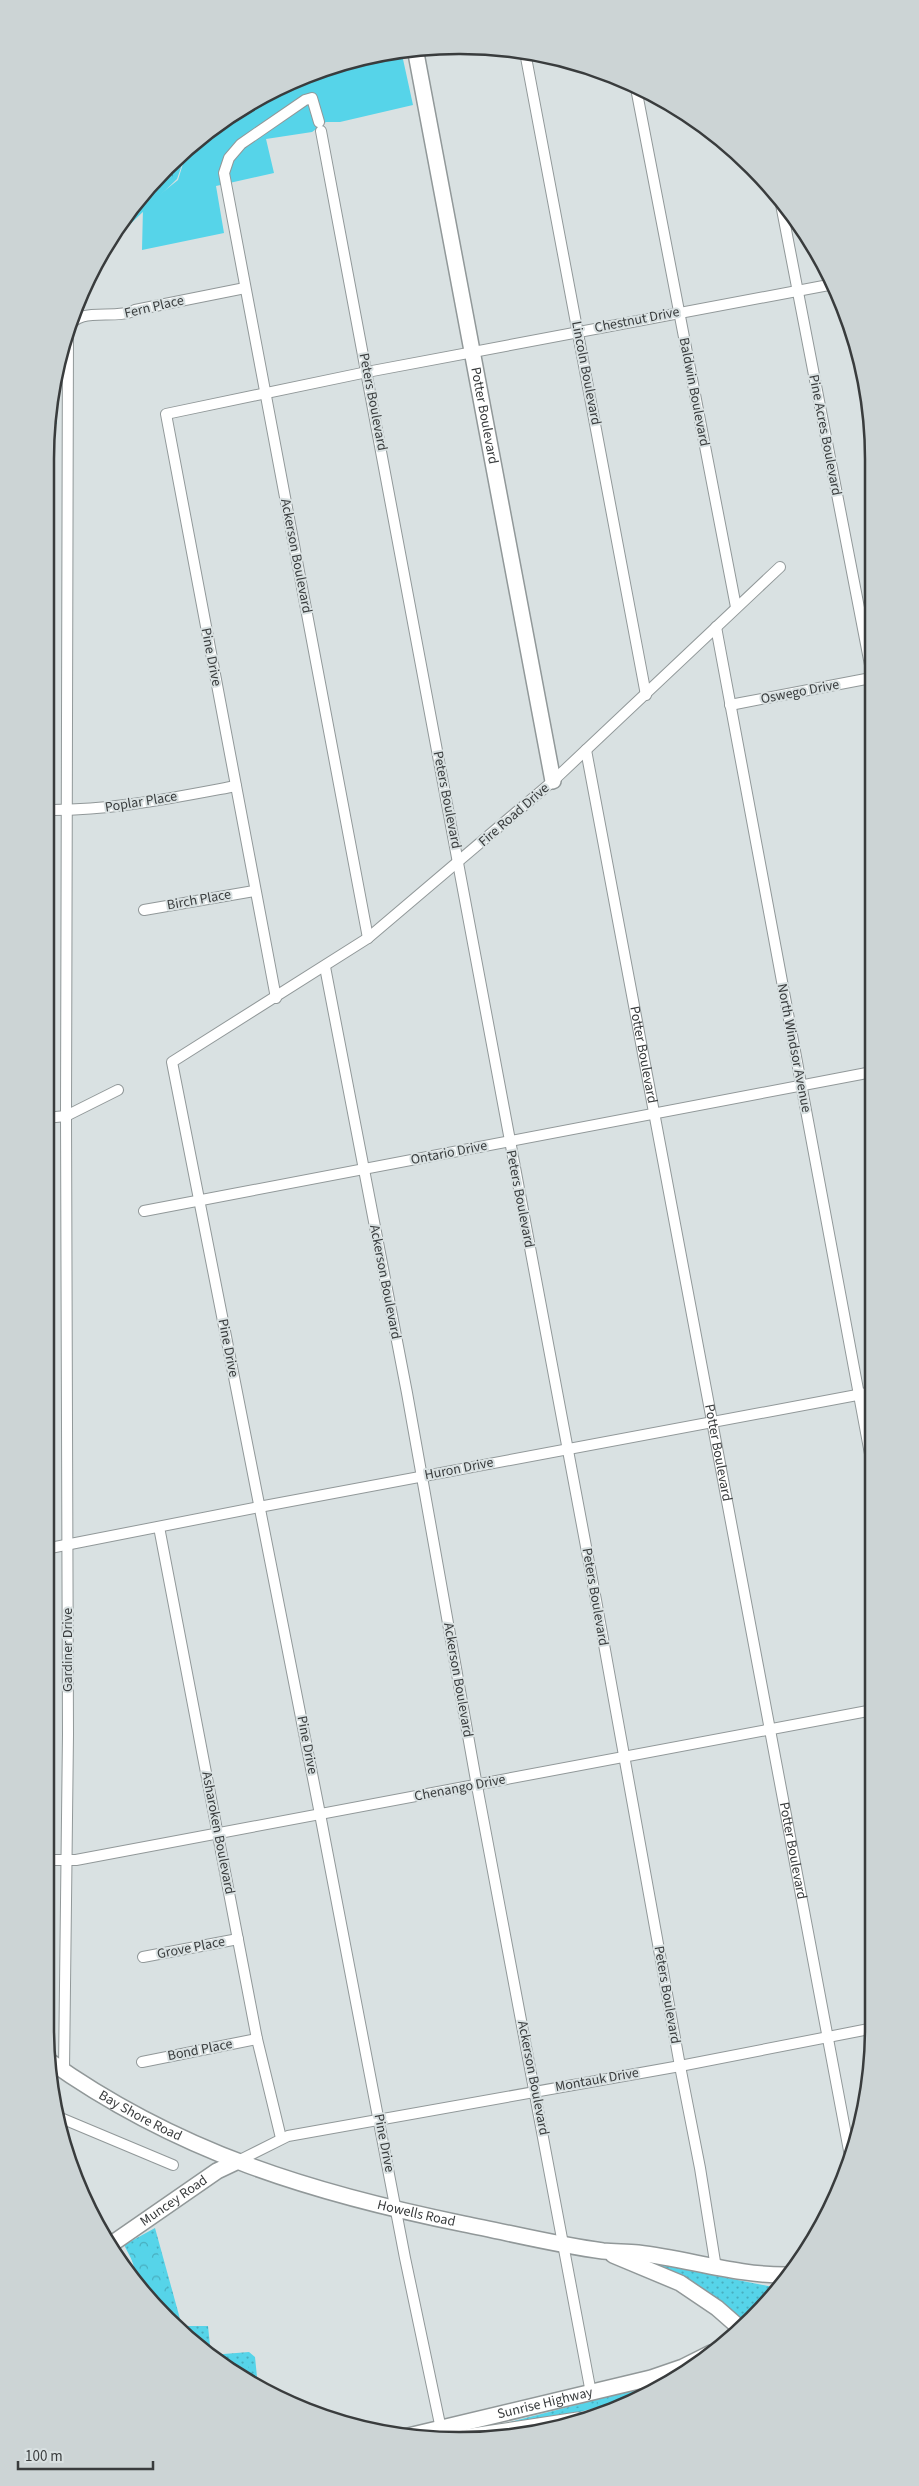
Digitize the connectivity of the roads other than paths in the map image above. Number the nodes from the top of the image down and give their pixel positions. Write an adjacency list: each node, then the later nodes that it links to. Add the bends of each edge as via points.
1 (417, 56): 12 (main road, Potter Boulevard)
2 (525, 59): 11 (street, Lincoln Boulevard)
3 (637, 95): 9 (street, Baldwin Boulevard)
4 (224, 174): 7 (street, Ackerson Boulevard); 14 (street, Peters Boulevard, via 229,158 241,144 312,98)
5 (783, 215): 8 (street, Pine Acres Boulevard)
6 (826, 286): 8 (street, Chestnut Drive)
7 (245, 288): 10 (street, Fern Place, via 135,310 126,315); 15 (street, Ackerson Boulevard)
8 (797, 291): 9 (street, Chestnut Drive); 19 (street, Pine Acres Boulevard)
9 (679, 312): 11 (street, Chestnut Drive); 17 (street, Baldwin Boulevard)
10 (80, 317)
11 (578, 332): 12 (street, Chestnut Drive); 21 (street, Lincoln Boulevard)
12 (473, 352): 14 (street, Chestnut Drive); 24 (main road, Potter Boulevard)
13 (68, 354): 27 (street, Gardiner Drive)
14 (367, 372): 15 (street, Chestnut Drive); 28 (street, Peters Boulevard)
15 (264, 393): 25 (street, Pine Drive, via 166,414); 31 (street, Ackerson Boulevard)
16 (780, 567): 17 (street, Fire Road Drive)
17 (736, 607): 18 (street, Fire Road Drive)
18 (716, 627): 21 (street, Fire Road Drive); 22 (street, North Windsor Avenue)
19 (865, 639)
20 (865, 679): 22 (street, Oswego Drive)
21 (646, 695): 23 (street, Fire Road Drive)
22 (730, 705): 36 (street, North Windsor Avenue)
23 (586, 750): 24 (street, Fire Road Drive); 38 (street, Potter Boulevard)
24 (553, 781): 28 (street, Fire Road Drive)
25 (236, 786): 27 (street, Poplar Place, via 145,803); 29 (street, Pine Drive)
26 (54, 810): 27 (street, Poplar Place)
27 (67, 810): 39 (street, Gardiner Drive)
28 (459, 863): 31 (street, Fire Road Drive); 41 (street, Peters Boulevard)
29 (254, 890): 30 (street, Birch Place); 33 (street, Pine Drive)
30 (144, 910)
31 (368, 938): 32 (street, Fire Road Drive)
32 (325, 967): 33 (street, Fire Road Drive); 42 (street, Ackerson Boulevard)
33 (276, 998): 34 (street, Fire Road Drive)
34 (172, 1062): 43 (street, Pine Drive)
35 (865, 1073): 36 (street, Ontario Drive)
36 (800, 1085): 38 (street, Ontario Drive); 46 (street, North Windsor Avenue)
37 (118, 1090): 39 (street)
38 (655, 1113): 41 (street, Ontario Drive); 47 (street, Potter Boulevard)
39 (66, 1116): 40 (street); 53 (street, Gardiner Drive)
40 (54, 1117)
41 (510, 1141): 42 (street, Ontario Drive); 49 (street, Peters Boulevard)
42 (362, 1170): 43 (street, Ontario Drive); 50 (street, Ackerson Boulevard)
43 (198, 1202): 44 (street, Ontario Drive); 51 (street, Pine Drive)
44 (144, 1211)
45 (865, 1394): 46 (street, Huron Drive)
46 (859, 1395): 47 (street, Huron Drive); 48 (street, North Windsor Avenue)
47 (713, 1422): 49 (street, Huron Drive); 56 (street, Potter Boulevard)
48 (865, 1427)
49 (567, 1449): 50 (street, Huron Drive); 57 (street, Peters Boulevard)
50 (422, 1476): 51 (street, Huron Drive); 58 (street, Ackerson Boulevard)
51 (259, 1506): 52 (street, Huron Drive); 59 (street, Pine Drive)
52 (159, 1527): 53 (street, Huron Drive); 60 (street, Asharoken Boulevard)
53 (67, 1545): 54 (street, Huron Drive); 62 (street, Gardiner Drive)
54 (54, 1547)
55 (865, 1712): 56 (street, Chenango Drive)
56 (770, 1731): 57 (street, Chenango Drive); 66 (street, Potter Boulevard)
57 (624, 1756): 58 (street, Chenango Drive); 70 (street, Peters Boulevard)
58 (477, 1786): 59 (street, Chenango Drive); 72 (street, Ackerson Boulevard)
59 (320, 1814): 60 (street, Chenango Drive); 74 (street, Pine Drive)
60 (218, 1834): 62 (street, Chenango Drive); 63 (street, Asharoken Boulevard)
61 (54, 1860): 62 (street, Chenango Drive)
62 (67, 1860): 71 (street, Gardiner Drive)
63 (238, 1939): 64 (street, Grove Place); 67 (street, Asharoken Boulevard)
64 (143, 1957)
65 (865, 2030): 66 (street, Montauk Drive)
66 (826, 2038): 70 (street, Montauk Drive); 76 (street, Potter Boulevard)
67 (257, 2039): 68 (street, Bond Place); 75 (street, Asharoken Boulevard)
68 (142, 2062)
69 (56, 2065): 71 (main road, Bay Shore Road)
70 (680, 2066): 72 (street, Montauk Drive); 83 (street, Peters Boulevard)
71 (64, 2070): 77 (main road, Bay Shore Road, via 140,2116)
72 (536, 2091): 74 (street, Montauk Drive); 81 (street, Ackerson Boulevard)
73 (65, 2120): 78 (street)
74 (379, 2120): 75 (street, Montauk Drive); 79 (street, Pine Drive)
75 (281, 2138): 77 (street, Montauk Drive)
76 (848, 2144)
77 (236, 2162): 79 (main road, Howells Road, via 323,2191); 80 (main road, Muncey Road, via 217,2171)
78 (174, 2164)
79 (397, 2210): 81 (main road, Howells Road); 88 (street, Pine Drive)
80 (115, 2241)
81 (564, 2243): 82 (main road, Howells Road); 87 (street, Ackerson Boulevard)
82 (602, 2251): 83 (main road, Howells Road, via 639,2253); 85 (main road, Howells Road, via 680,2283 717,2308)
83 (716, 2268): 84 (main road, Howells Road)
84 (780, 2275)
85 (734, 2325)
86 (682, 2366): 87 (main road, Sunrise Highway)
87 (591, 2393): 88 (main road, Sunrise Highway)
88 (441, 2429): 89 (main road, Sunrise Highway)
89 (432, 2431)

